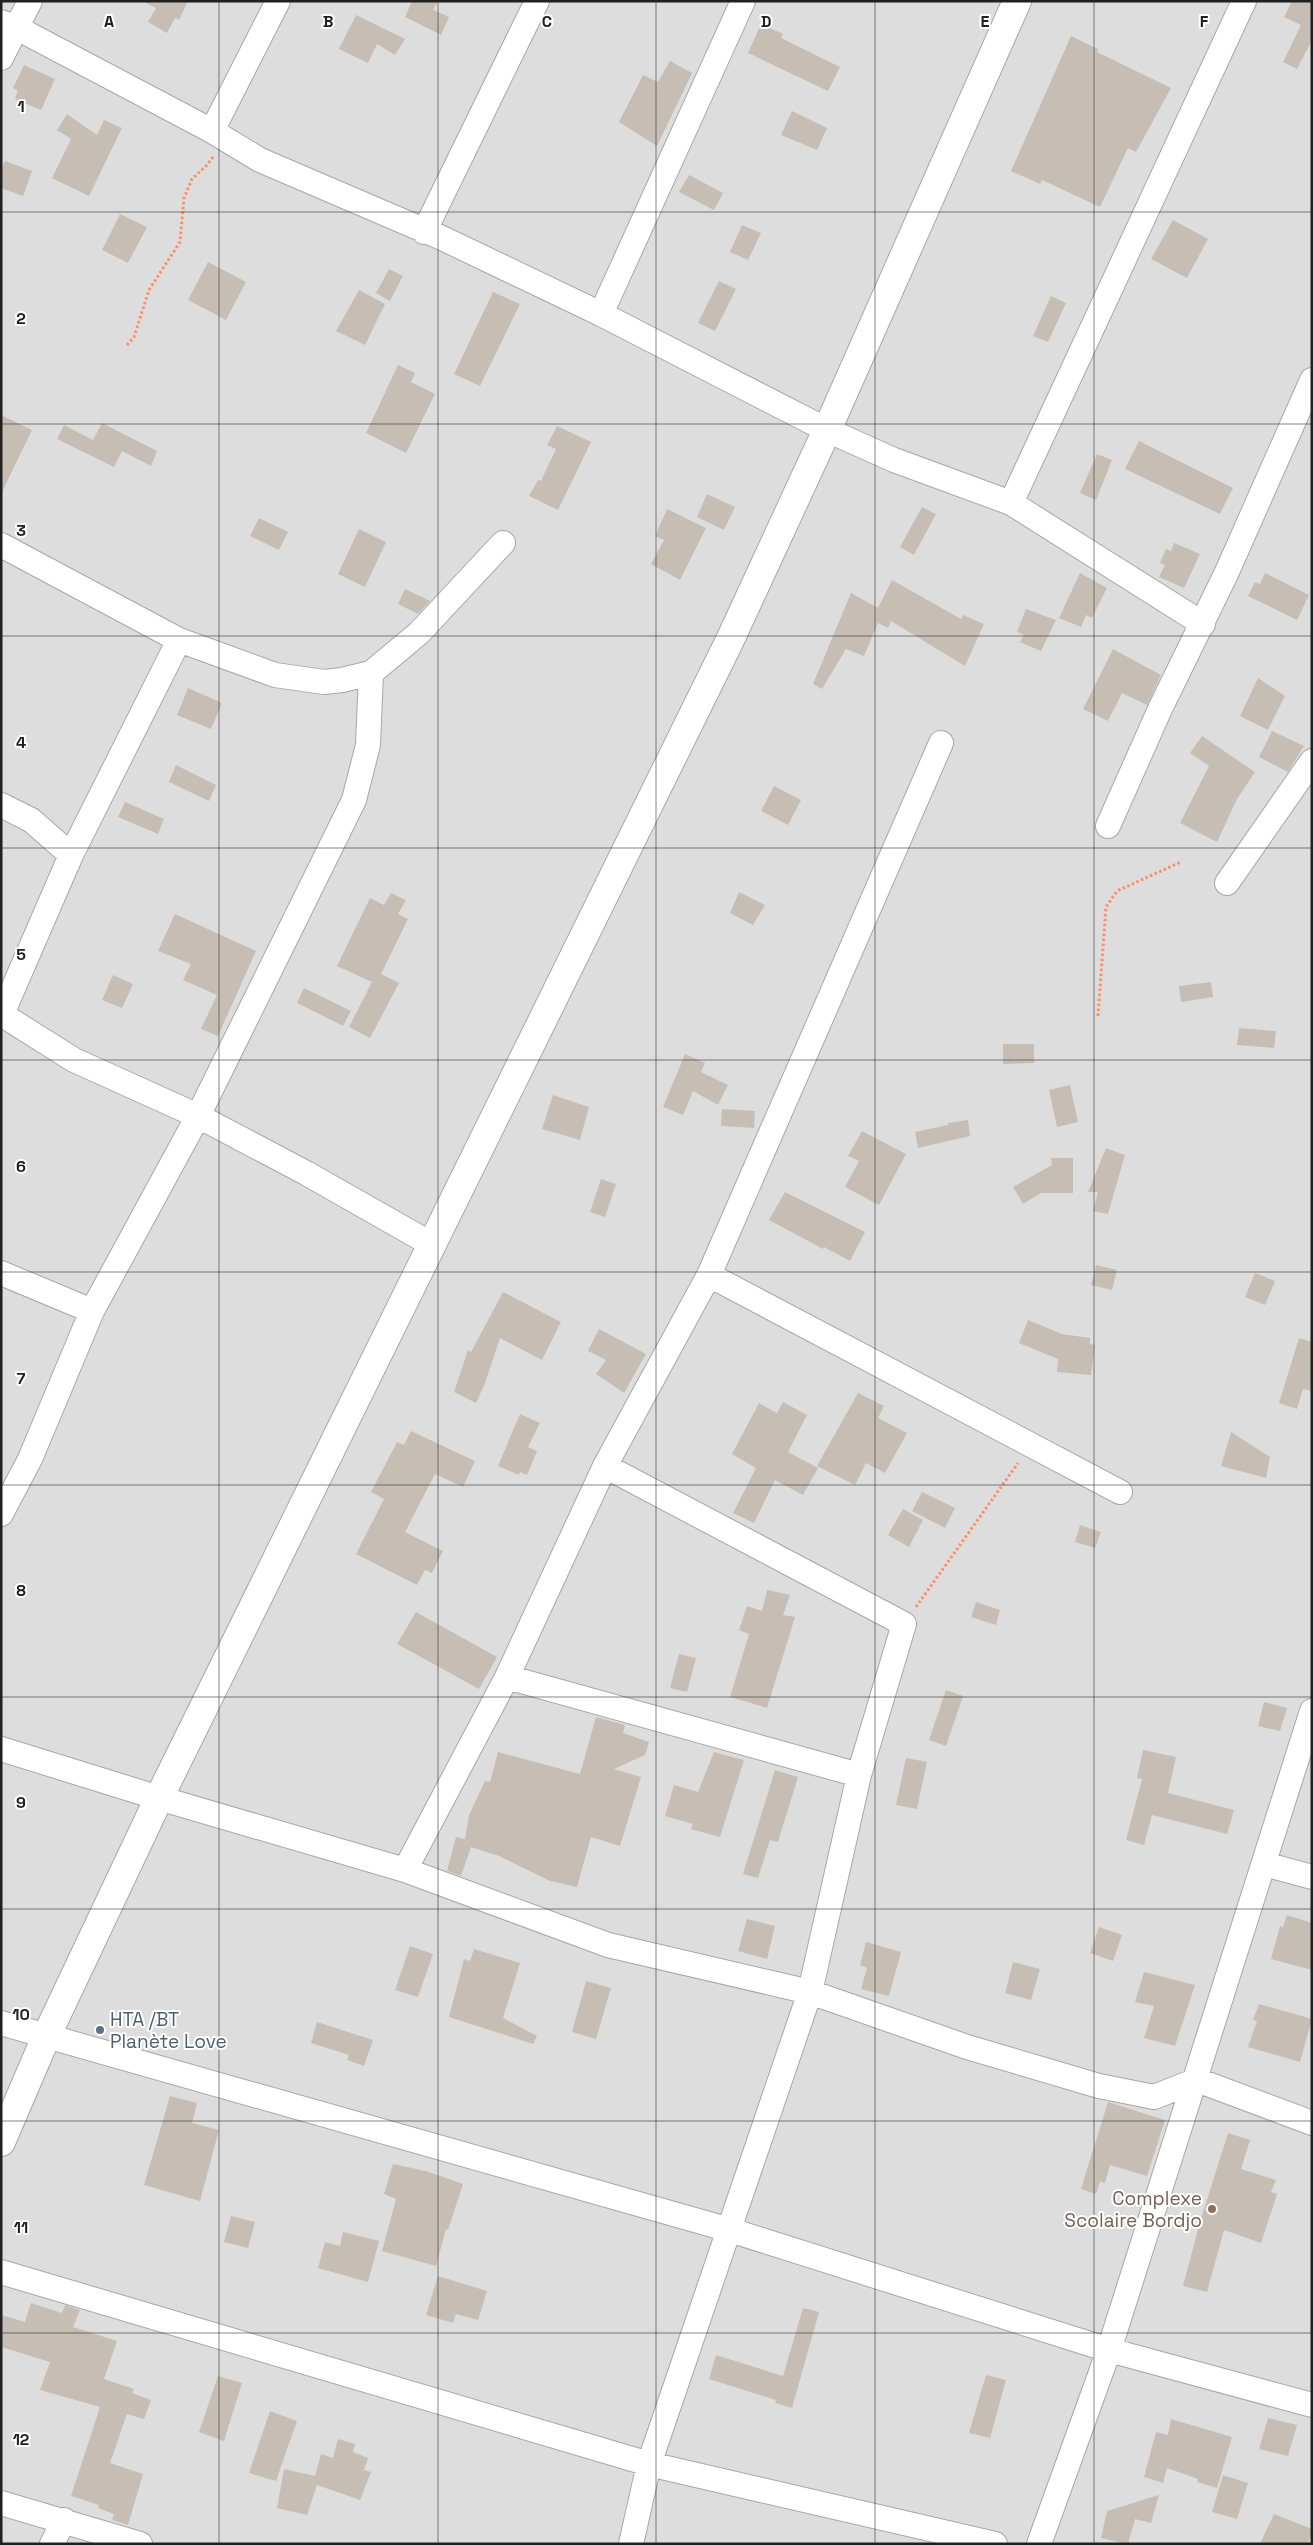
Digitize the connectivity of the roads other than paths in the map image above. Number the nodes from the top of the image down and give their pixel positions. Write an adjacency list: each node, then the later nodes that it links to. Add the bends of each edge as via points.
1 (30, 1): 7 (street)
2 (278, 1): 9 (street)
3 (537, 1): 10 (street)
4 (1016, 1): 13 (street)
5 (1244, 1): 14 (street)
6 (741, 2): 11 (street)
7 (9, 25): 8 (street); 9 (street)
8 (1, 58)
9 (218, 135): 10 (street, via 260,160)
10 (424, 232): 11 (street)
11 (601, 314): 13 (street)
12 (1312, 380): 17 (street)
13 (827, 430): 14 (street, via 894,460); 28 (street, via 730,640)
14 (1010, 503): 17 (street)
15 (503, 543): 19 (street, via 419,633)
16 (1, 545): 18 (street)
17 (1203, 624): 23 (street, via 1160,709)
18 (179, 640): 19 (street, via 275,675 312,682 342,680); 24 (street)
19 (371, 672): 27 (street, via 368,745 354,800)
20 (941, 743): 30 (street)
21 (1312, 761): 25 (street)
22 (1, 804): 24 (street, via 30,820)
23 (1108, 826)
24 (71, 855): 26 (street)
25 (1227, 883)
26 (2, 1014): 27 (street, via 74,1060)
27 (198, 1116): 28 (street); 31 (street)
28 (431, 1244): 39 (street)
29 (1, 1273): 31 (street)
30 (710, 1274): 32 (street); 33 (street)
31 (92, 1311): 34 (street, via 30,1459)
32 (605, 1466): 35 (street); 38 (street, via 904,1624)
33 (1120, 1492)
34 (1, 1514)
35 (507, 1678): 38 (street); 41 (street)
36 (1312, 1711): 40 (street)
37 (1, 1749): 39 (street)
38 (859, 1775): 43 (street)
39 (159, 1798): 41 (street); 45 (street)
40 (1264, 1864): 42 (street); 46 (street)
41 (405, 1870): 43 (street, via 608,1945)
42 (1312, 1877)
43 (810, 1992): 46 (street, via 967,2047 1099,2086 1154,2097); 49 (street)
44 (1, 2023): 45 (street)
45 (46, 2037): 48 (street); 49 (street)
46 (1197, 2080): 47 (street); 51 (street)
47 (1312, 2123)
48 (1, 2142)
49 (730, 2230): 51 (street); 53 (street)
50 (1, 2272): 53 (street)
51 (1109, 2350): 52 (street); 60 (street)
52 (1312, 2405)
53 (650, 2464): 58 (street); 59 (street)
54 (1, 2503): 55 (street)
55 (64, 2520): 56 (street); 57 (street)
56 (52, 2544)
57 (140, 2544)
58 (631, 2544)
59 (995, 2544)
60 (1038, 2544)

